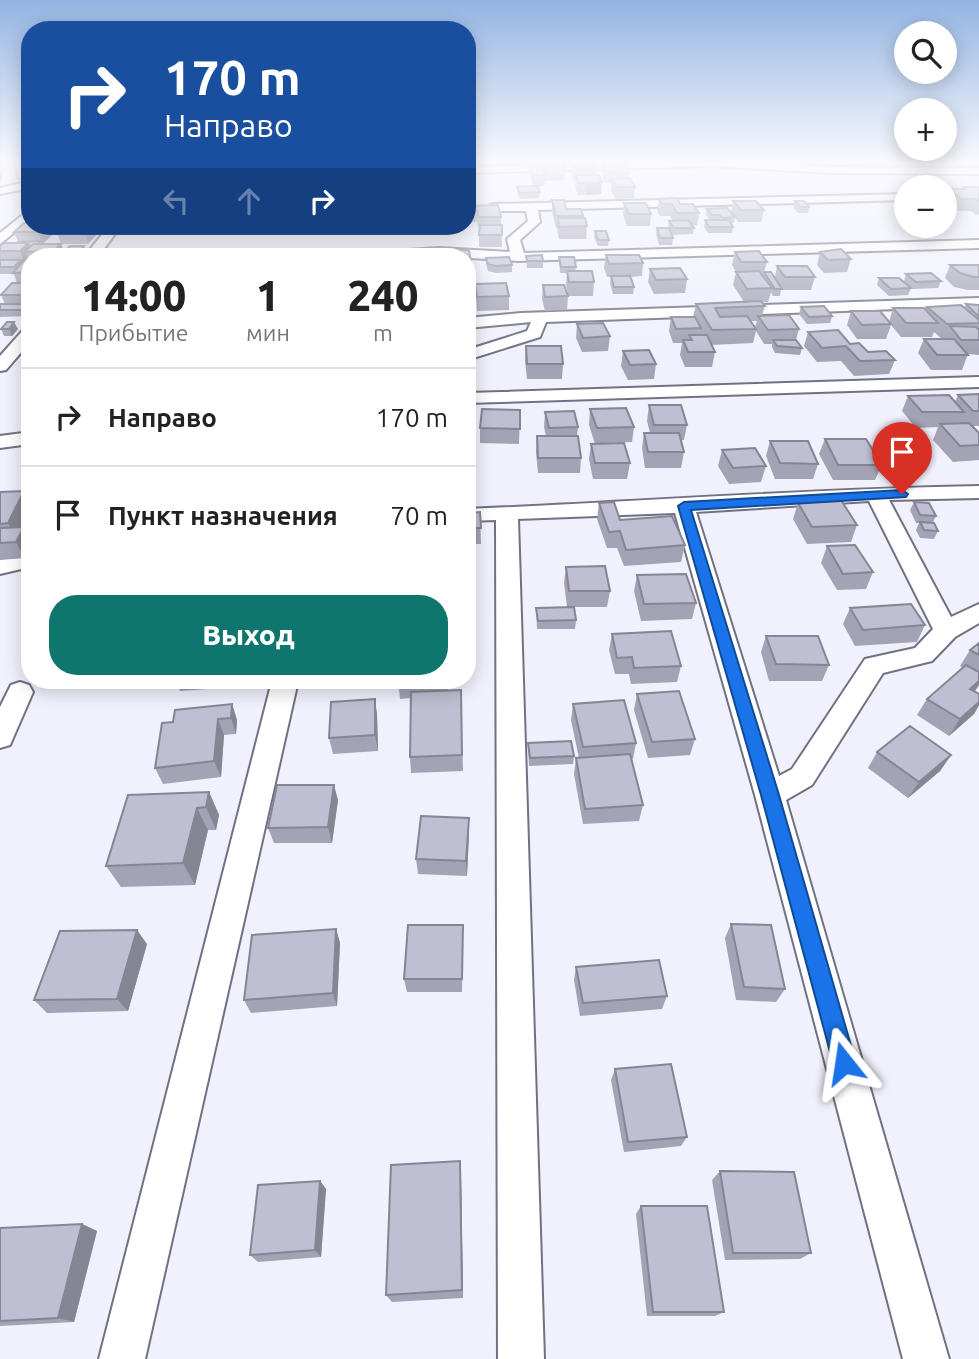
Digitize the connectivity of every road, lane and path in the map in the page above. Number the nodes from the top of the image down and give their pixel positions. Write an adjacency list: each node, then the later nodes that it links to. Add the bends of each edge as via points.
1 (18, 223): 3 (street)
2 (532, 223): 6 (street, via 513,239)
3 (0, 240)
4 (977, 245): 6 (street)
5 (476, 252): 6 (street)
6 (518, 257)
7 (979, 302): 8 (street)
8 (540, 318): 9 (street); 11 (street, via 534,334)
9 (476, 323)
10 (21, 342): 12 (street)
11 (476, 352)
12 (0, 366)
13 (979, 382): 14 (street)
14 (476, 398)
15 (21, 440): 16 (street)
16 (0, 444)
17 (979, 492): 18 (street)
18 (876, 494): 19 (street); 25 (street)
19 (684, 506): 20 (street); 29 (street)
20 (507, 512): 21 (street); 31 (street)
21 (476, 514)
22 (21, 562): 23 (street)
23 (0, 567)
24 (979, 612): 25 (street)
25 (946, 631): 29 (street, via 923,654 874,666 802,777)
26 (17, 689): 28 (street)
27 (283, 689): 30 (street)
28 (0, 737)
29 (770, 795): 32 (street)
30 (122, 1359)
31 (521, 1359)
32 (926, 1359)

